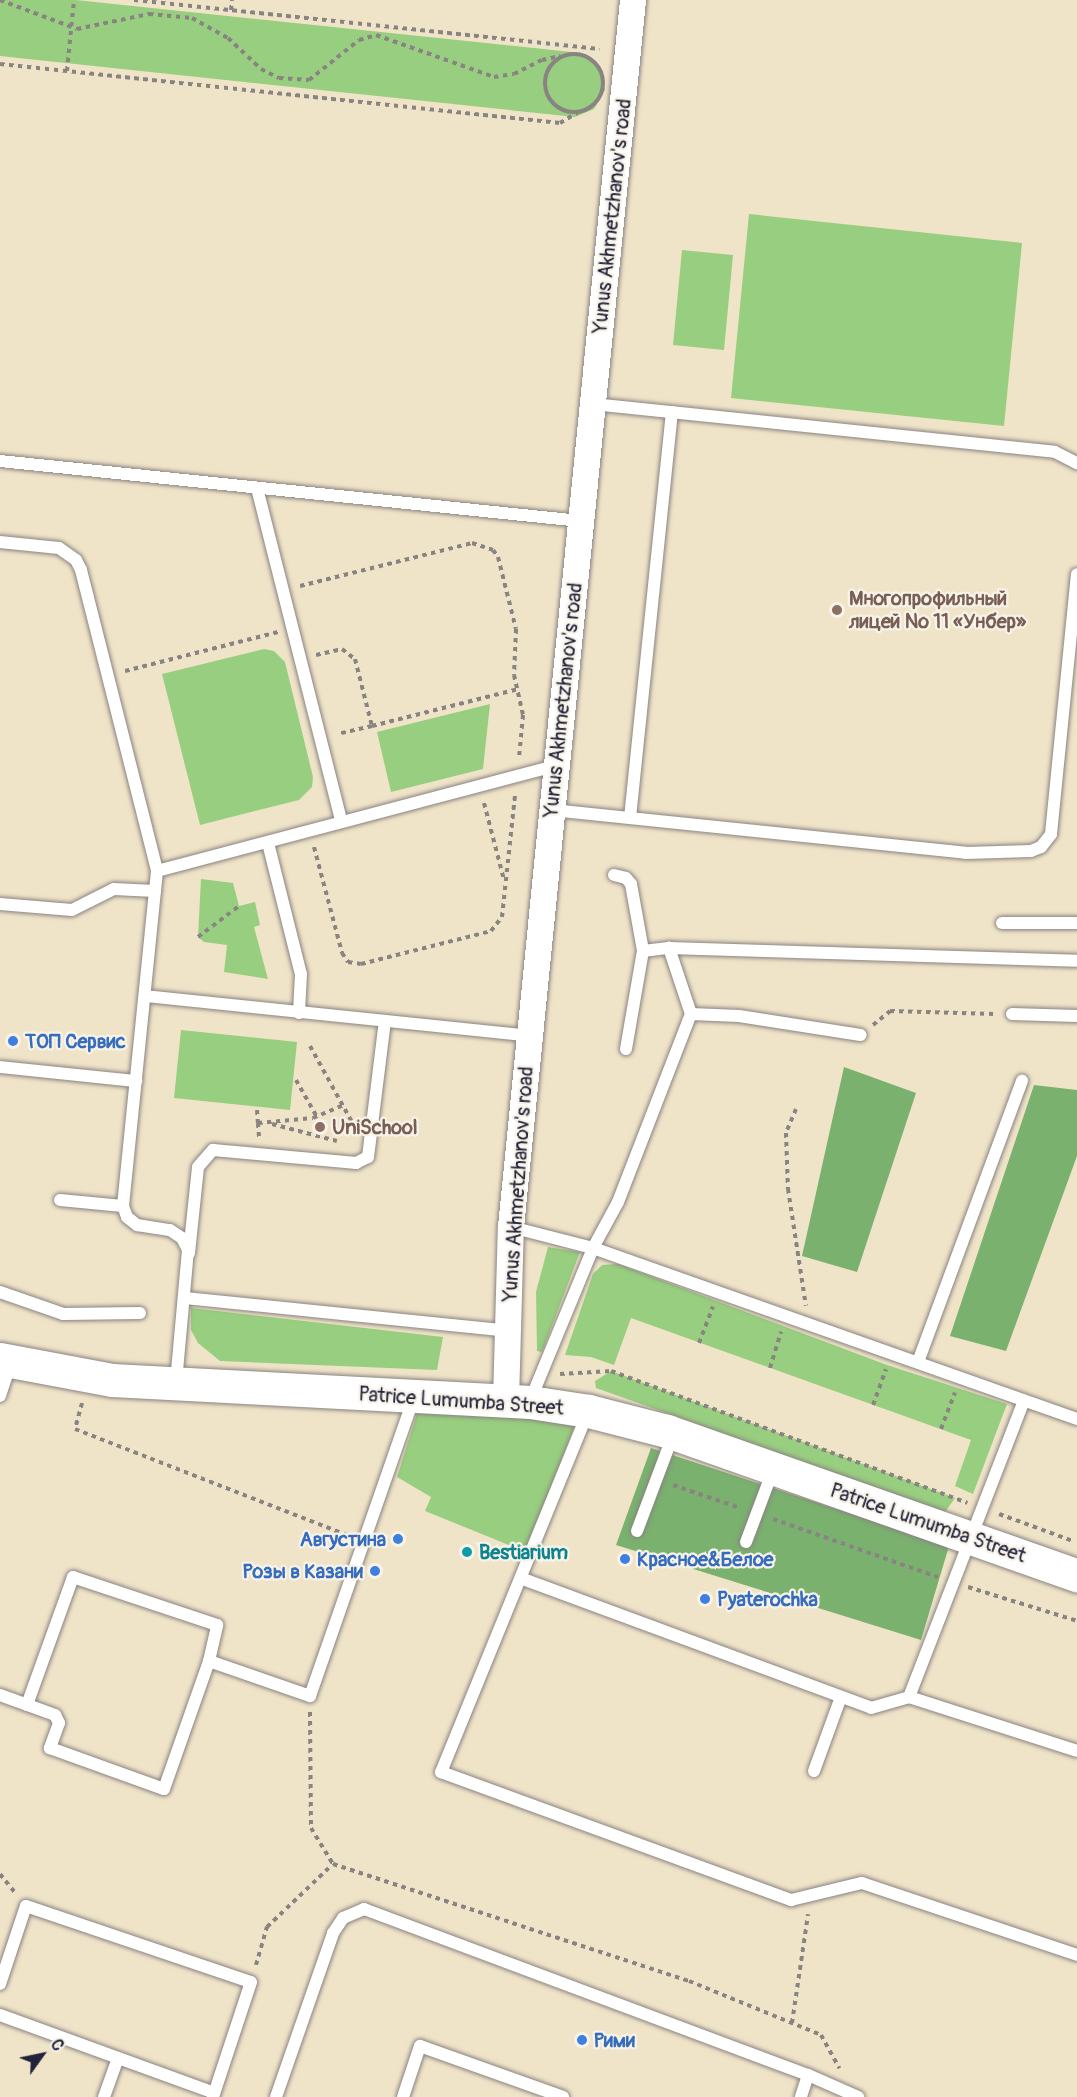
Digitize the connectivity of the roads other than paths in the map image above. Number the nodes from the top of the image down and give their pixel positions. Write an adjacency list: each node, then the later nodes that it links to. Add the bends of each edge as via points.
1 (633, 0): 2 (street, Yunus Akhmetzhanov's road)
2 (593, 404): 3 (lane); 7 (street, Yunus Akhmetzhanov's road)
3 (672, 412): 5 (lane, via 1055,452); 12 (lane)
4 (0, 461): 6 (lane)
5 (1077, 463)
6 (257, 488): 7 (lane); 13 (lane)
7 (581, 521): 10 (street, Yunus Akhmetzhanov's road)
8 (0, 542): 15 (lane, via 59,548 81,570)
9 (1077, 574): 12 (lane, via 1051,834 1041,847 1031,851 966,853)
10 (557, 765): 11 (street, Yunus Akhmetzhanov's road); 13 (lane)
11 (552, 810): 12 (lane); 31 (street, Yunus Akhmetzhanov's road)
12 (630, 818)
13 (341, 820): 14 (lane)
14 (268, 843): 15 (lane); 25 (lane, via 301,974)
15 (157, 871): 17 (lane)
16 (614, 875): 22 (lane, via 632,884)
17 (155, 891): 18 (lane, via 114,889 72,910); 24 (lane)
18 (0, 904)
19 (1002, 923): 20 (lane)
20 (1077, 923)
21 (669, 948): 22 (lane); 23 (lane); 26 (lane)
22 (643, 951): 32 (lane)
23 (1077, 961)
24 (145, 996): 25 (lane); 34 (lane)
25 (299, 1012): 29 (lane)
26 (691, 1014): 30 (lane, via 739,1016); 39 (lane, via 618,1202)
27 (1012, 1014): 28 (lane)
28 (1077, 1016)
29 (385, 1021): 31 (lane); 40 (lane, via 370,1155 356,1163 220,1149 208,1153 198,1167)
30 (861, 1035)
31 (530, 1036): 38 (street, Yunus Akhmetzhanov's road)
32 (626, 1049)
33 (0, 1067): 34 (lane)
34 (136, 1081): 37 (lane)
35 (1022, 1081): 46 (lane)
36 (60, 1200): 37 (lane)
37 (123, 1206): 40 (lane, via 127,1217 137,1225 176,1233 186,1244)
38 (511, 1227): 39 (lane); 44 (street, Yunus Akhmetzhanov's road)
39 (593, 1248): 46 (lane); 51 (lane)
40 (189, 1260): 42 (lane)
41 (0, 1292): 43 (lane, via 63,1314)
42 (185, 1298): 44 (lane); 47 (lane)
43 (140, 1313)
44 (508, 1331): 51 (street, Yunus Akhmetzhanov's road)
45 (5, 1361): 47 (street, Patrice Lumumba Street, via 112,1380); 48 (lane)
46 (918, 1362): 50 (lane)
47 (176, 1384): 49 (street, Patrice Lumumba Street)
48 (0, 1396)
49 (414, 1396): 51 (street, Patrice Lumumba Street); 61 (lane, via 310,1696)
50 (1024, 1400): 53 (lane); 57 (lane)
51 (518, 1401): 52 (street, Patrice Lumumba Street)
52 (589, 1411): 54 (street, Patrice Lumumba Street); 60 (lane)
53 (1077, 1419)
54 (673, 1434): 55 (street, Patrice Lumumba Street); 56 (lane)
55 (773, 1468): 57 (street, Patrice Lumumba Street); 58 (lane)
56 (636, 1531)
57 (971, 1537): 59 (street, Patrice Lumumba Street); 64 (lane)
58 (746, 1542)
59 (1077, 1575)
60 (523, 1579): 63 (lane); 68 (lane, via 441,1772 791,1900 862,1883)
61 (209, 1661): 65 (lane, via 164,1789 50,1748 59,1723 55,1715); 65 (lane, via 217,1625 74,1577)
62 (0, 1695): 65 (lane)
63 (841, 1697): 64 (lane, via 871,1708); 67 (lane)
64 (909, 1697): 66 (lane)
65 (27, 1705)
66 (1077, 1750)
67 (814, 1771)
68 (1077, 1955)
69 (0, 1984): 73 (lane, via 26,1906 252,1982)
70 (0, 2015): 71 (lane)
71 (118, 2058): 73 (lane); 75 (lane)
72 (808, 2075): 74 (lane); 76 (lane, via 364,1909 343,1918 333,1932); 79 (lane)
73 (213, 2095)
74 (855, 2096)
75 (104, 2097)
76 (276, 2097)
77 (404, 2097): 78 (lane, via 420,2046)
78 (563, 2097)
79 (801, 2097)

